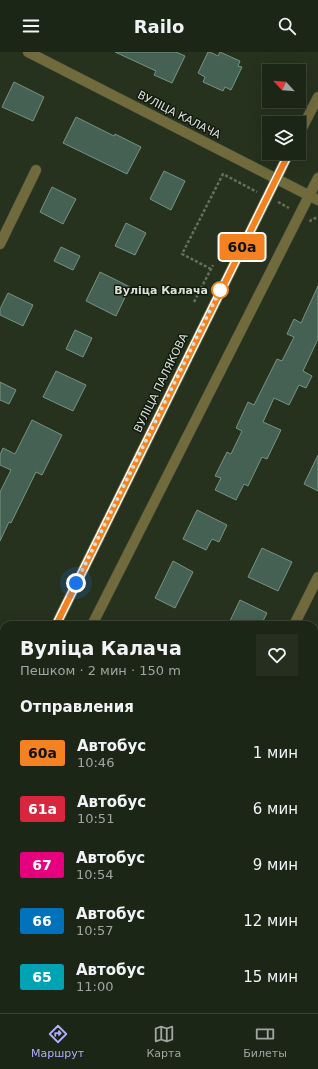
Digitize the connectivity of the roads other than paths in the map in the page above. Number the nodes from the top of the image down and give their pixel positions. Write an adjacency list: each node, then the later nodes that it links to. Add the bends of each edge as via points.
1 (28, 52): 6 (street, ВУЛІЦА КАЛАЧА)
2 (318, 97): 3 (street)
3 (306, 120)
4 (285, 160): 6 (street, ВУЛІЦА ПАЛЯКОВА)
5 (36, 170): 9 (street)
6 (276, 178): 8 (street, ВУЛІЦА КАЛАЧА); 12 (street, ВУЛІЦА ПАЛЯКОВА)
7 (318, 178): 8 (street)
8 (314, 198): 13 (street)
9 (0, 244)
10 (318, 577): 11 (street)
11 (314, 596): 14 (street)
12 (58, 621)
13 (94, 621)
14 (297, 621)

